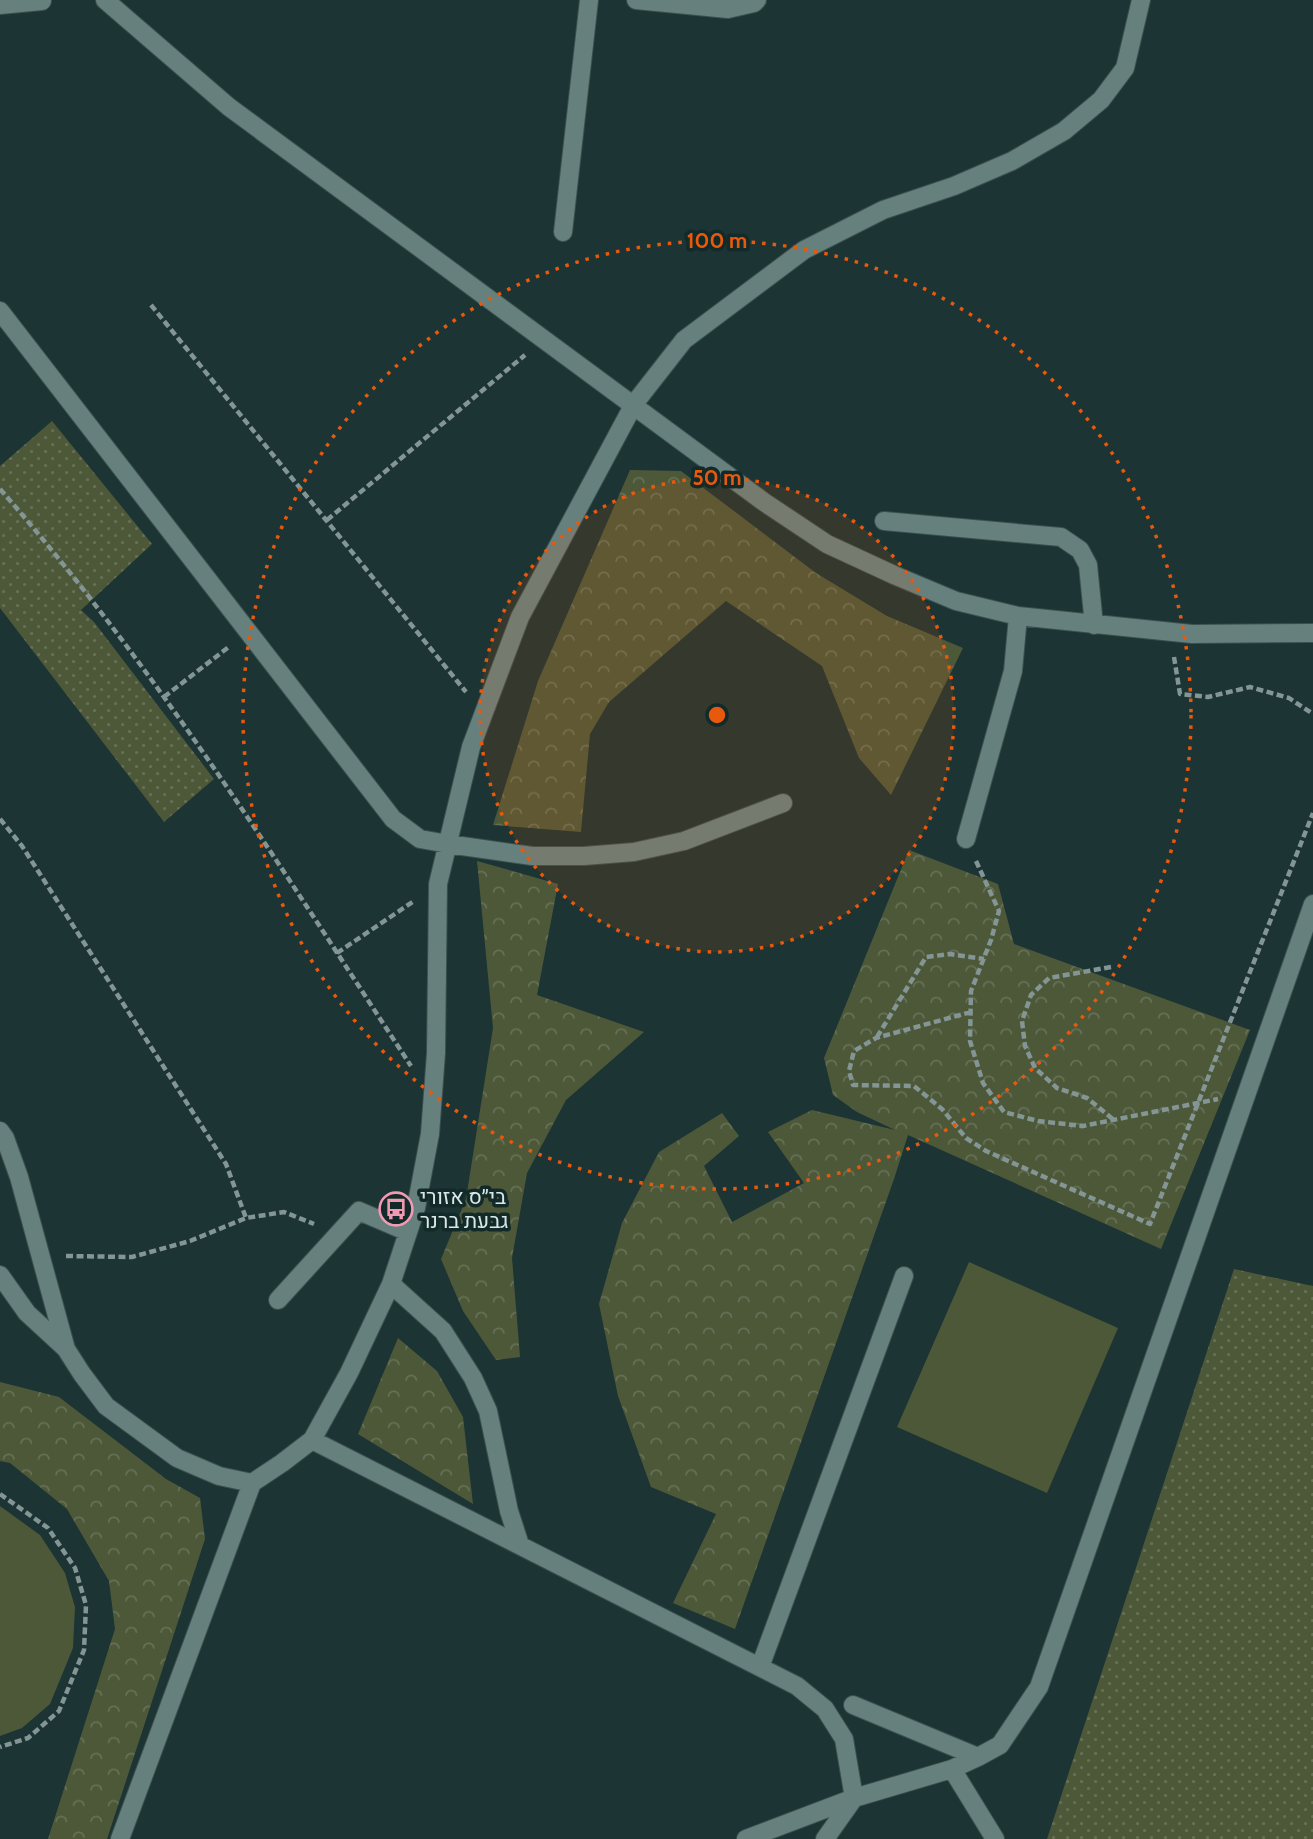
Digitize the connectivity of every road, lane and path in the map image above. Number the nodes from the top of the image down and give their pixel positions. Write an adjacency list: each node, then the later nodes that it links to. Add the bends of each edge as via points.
1 (105, 0): 11 (street, via 229,107)
2 (589, 0): 8 (street)
3 (636, 0): 4 (street, via 728,9)
4 (757, 0)
5 (1141, 0): 12 (street, via 1125,68 1101,100 1064,131 1012,161 954,187 883,210 804,250 684,340)
6 (42, 1): 7 (street)
7 (0, 5)
8 (564, 232)
9 (150, 305): 14 (path)
10 (0, 311): 18 (street)
11 (545, 339): 12 (street); 14 (path)
12 (634, 404): 16 (street, via 827,544 956,601); 22 (street, via 520,617)
13 (0, 489): 21 (path)
14 (327, 520): 22 (path)
15 (884, 521): 17 (street, via 1061,537 1080,550 1088,565)
16 (1018, 616): 17 (street); 27 (street, via 1013,671)
17 (1094, 625): 19 (street)
18 (249, 632): 21 (path); 28 (street, via 393,819 421,839)
19 (1170, 632): 20 (street); 23 (path, via 1180,694 1208,697 1250,687 1289,698)
20 (1313, 633)
21 (164, 697): 31 (path)
22 (484, 713): 28 (street, via 471,747)
23 (1313, 714)
24 (783, 803): 28 (street, via 684,841 634,852 532,856)
25 (1313, 813): 38 (path)
26 (0, 819): 41 (path, via 53,892 226,1164)
27 (966, 839): 32 (path, via 999,911)
28 (448, 844): 29 (street)
29 (438, 884): 31 (path); 37 (street)
30 (1313, 904): 36 (street)
31 (337, 953): 37 (path)
32 (984, 958): 34 (path, via 971,991); 35 (path, via 926,957)
33 (1111, 967): 39 (path, via 1049,978 1031,995 1022,1021 1025,1046 1035,1068 1057,1088 1087,1098)
34 (971, 1012): 35 (path); 39 (path, via 970,1041 983,1083 1004,1112 1083,1126)
35 (876, 1038): 38 (path, via 854,1051 849,1071 853,1086 914,1086 942,1109 966,1138 986,1151 1150,1224)
36 (1247, 1093): 38 (path); 57 (street, via 1038,1687 1000,1745)
37 (433, 1101): 42 (street)
38 (1196, 1104): 39 (path)
39 (1114, 1121)
40 (0, 1131): 44 (street, via 19,1177)
41 (246, 1218): 43 (path, via 284,1212); 44 (path, via 190,1241 132,1257)
42 (408, 1232): 43 (street, via 359,1212); 47 (street)
43 (338, 1234): 48 (street)
44 (41, 1256): 49 (street)
45 (0, 1275): 49 (street, via 27,1313)
46 (904, 1276): 54 (street)
47 (391, 1284): 50 (street); 53 (street, via 443,1331 473,1378 488,1411)
48 (278, 1300)
49 (66, 1349): 51 (street, via 106,1405 177,1458 219,1476)
50 (312, 1440): 51 (street); 53 (street)
51 (252, 1483): 60 (street)
52 (0, 1494): 56 (path, via 48,1528 75,1568 86,1605 84,1650 59,1711 28,1738)
53 (520, 1545): 54 (street)
54 (760, 1667): 59 (street, via 797,1685 825,1709 844,1739)
55 (853, 1705): 57 (street)
56 (0, 1747)
57 (978, 1757): 58 (street)
58 (952, 1769): 59 (street); 63 (street)
59 (854, 1798): 61 (street); 62 (street)
60 (120, 1839)
61 (746, 1839)
62 (825, 1839)
63 (995, 1839)

